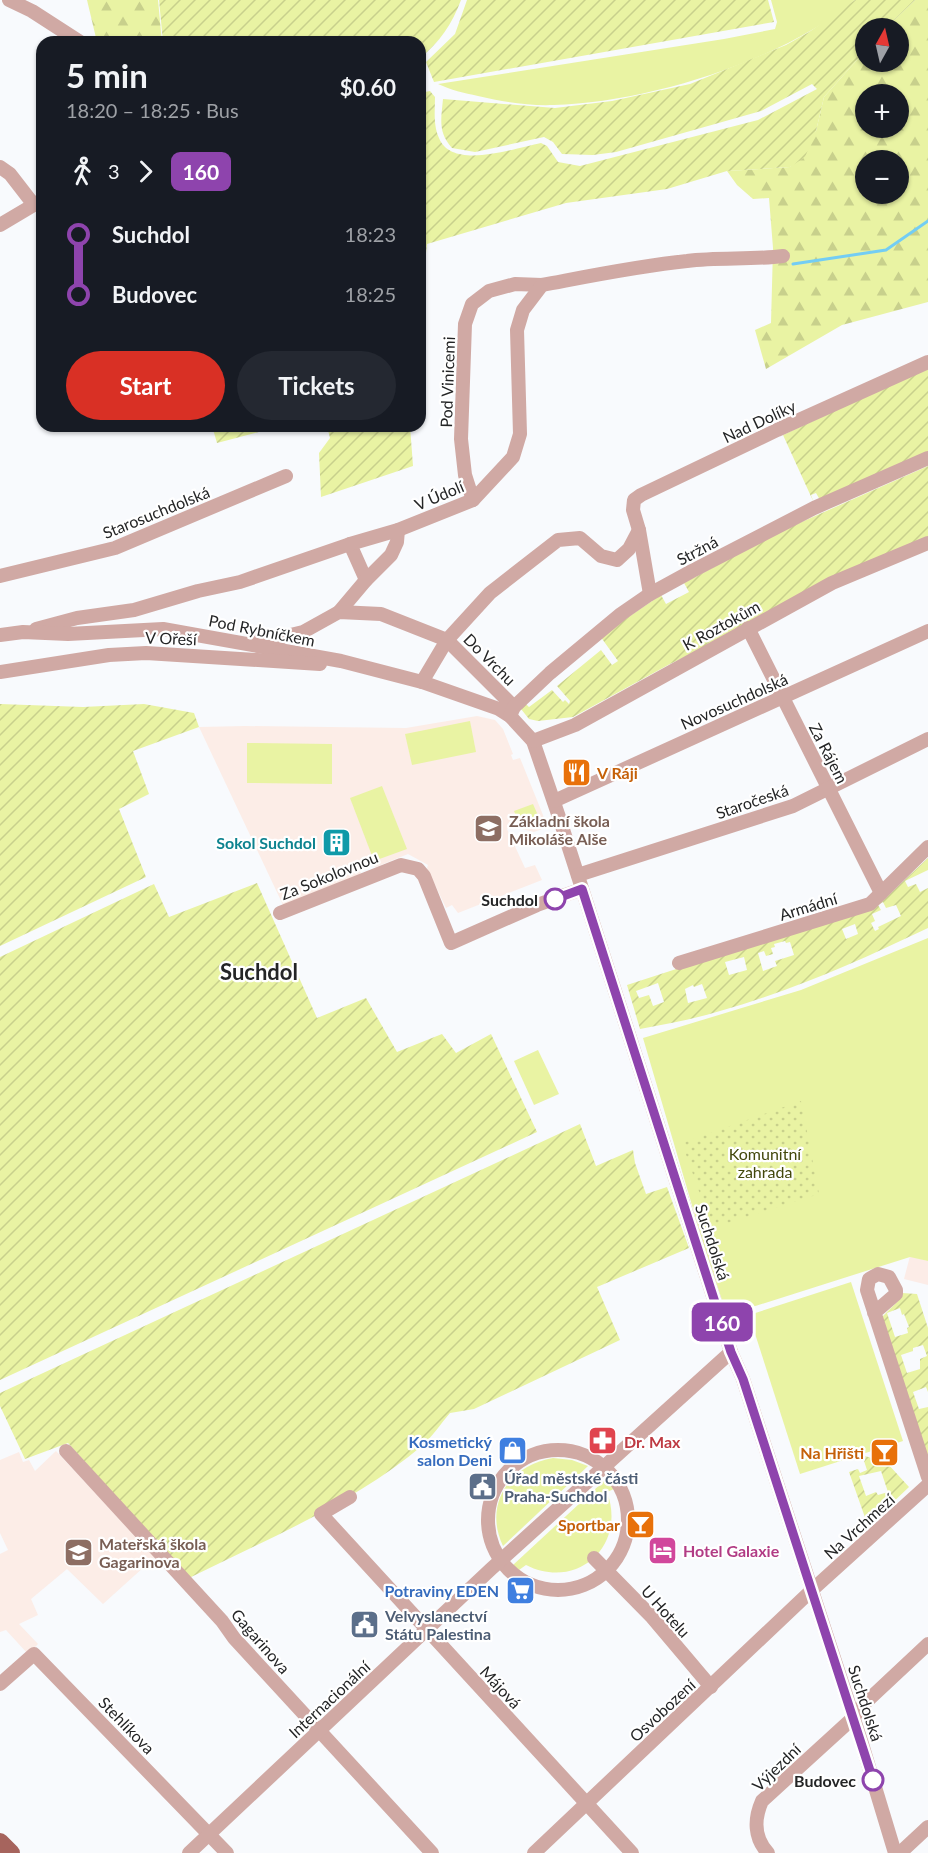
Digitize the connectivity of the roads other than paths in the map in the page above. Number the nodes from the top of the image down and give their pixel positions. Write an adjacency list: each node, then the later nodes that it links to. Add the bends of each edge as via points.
1 (9, 0): 2 (street)
2 (72, 36)
3 (0, 167): 4 (street)
4 (36, 201)
5 (36, 204): 6 (street)
6 (0, 225)
7 (783, 256): 8 (street, via 689,260)
8 (542, 285): 12 (street, V Údolí, via 523,310 518,330 518,447); 12 (street, Pod Vinicemi, via 515,284 489,291 472,304 465,324 461,439 465,476)
9 (928, 362): 14 (street, Nad Dolíky, via 641,495 634,500 633,510)
10 (928, 458): 19 (street, Stržná, via 814,508)
11 (285, 476): 17 (street, Starosuchdolská, via 115,548)
12 (473, 500): 13 (street, V Údolí)
13 (398, 530): 16 (street, V Údolí); 18 (street, via 392,555)
14 (639, 530): 19 (street, Nad Dolíky); 26 (street, via 629,549 617,560 601,556 580,538 558,540 489,594)
15 (928, 543): 21 (street, K Roztokům, via 832,583)
16 (350, 544): 18 (street); 23 (street, V Údolí, via 240,582 134,610 77,618)
17 (0, 576)
18 (366, 580): 20 (street)
19 (650, 594): 31 (street, Stržná, via 550,673)
20 (339, 612): 25 (street, via 303,632 274,639); 26 (street, Do Vrchu, via 381,614)
21 (748, 628): 30 (street, Za Rájem); 33 (street, K Roztokům, via 575,726)
22 (928, 631): 30 (street, Novosuchdolská)
23 (23, 632): 24 (street, Pod Rybníčkem); 25 (street, Pod Rybníčkem, via 163,629)
24 (0, 635)
25 (235, 640): 27 (street, Pod Rybníčkem)
26 (447, 640): 29 (street); 31 (street, Do Vrchu)
27 (341, 661): 28 (street, V Ořeší, via 326,664 146,653); 29 (street, Pod Rybníčkem)
28 (0, 672)
29 (422, 682): 31 (street, Pod Rybníčkem)
30 (782, 697): 34 (street, Za Rájem); 35 (street, Novosuchdolská)
31 (512, 711): 33 (street, Suchdolská)
32 (928, 739): 34 (street, Staročeská)
33 (533, 741): 35 (street, Suchdolská)
34 (829, 788): 37 (street, Staročeská, via 793,806); 39 (street, Za Rájem)
35 (554, 801): 37 (street, Suchdolská)
36 (928, 848): 39 (street, Armádní)
37 (578, 875): 38 (street, Suchdolská)
38 (582, 889): 40 (street, Za Sokolovnou, via 451,943 424,876 410,866 379,872); 43 (street, Suchdolská)
39 (881, 893): 41 (street, Armádní, via 870,904 699,964)
40 (280, 913)
41 (679, 963)
42 (874, 1313): 46 (street)
43 (731, 1352): 45 (street, Internacionální); 52 (street, Suchdolská)
44 (66, 1451): 58 (street, Gagarinova)
45 (604, 1467): 50 (street, Internacionální); 50 (street, via 582,1454 556,1450 531,1455 510,1469 493,1492 488,1516 489,1535); 51 (street, via 621,1489 628,1518 623,1546)
46 (928, 1477)
47 (928, 1485): 52 (street, Na Vrchmezí)
48 (350, 1497): 53 (street, Májová, via 321,1514)
49 (594, 1558): 51 (street, U Hotelu)
50 (501, 1560): 51 (street, via 523,1581 551,1590 581,1586); 53 (street, Internacionální)
51 (606, 1571): 56 (street, U Hotelu, via 651,1616)
52 (812, 1590): 56 (street, Osvobození); 57 (street, Suchdolská)
53 (427, 1630): 58 (street, Internacionální); 59 (street, Májová)
54 (928, 1644): 57 (street, Výjezdní)
55 (0, 1684): 61 (street, Stehlíkova, via 34,1654)
56 (711, 1687): 59 (street, Osvobození)
57 (853, 1718): 69 (street, Výjezdní, via 762,1801 758,1836); 70 (street, Suchdolská)
58 (320, 1731): 61 (street, Internacionální); 66 (street, Gagarinova)
59 (586, 1804): 67 (street, Osvobození); 68 (street, Májová)
60 (928, 1827): 70 (street)
61 (210, 1834): 64 (street, Internacionální); 65 (street, Stehlíkova)
62 (0, 1842): 63 (main road)
63 (11, 1853)
64 (189, 1853)
65 (227, 1853)
66 (432, 1853)
67 (534, 1853)
68 (632, 1853)
69 (768, 1853)
70 (897, 1853)

